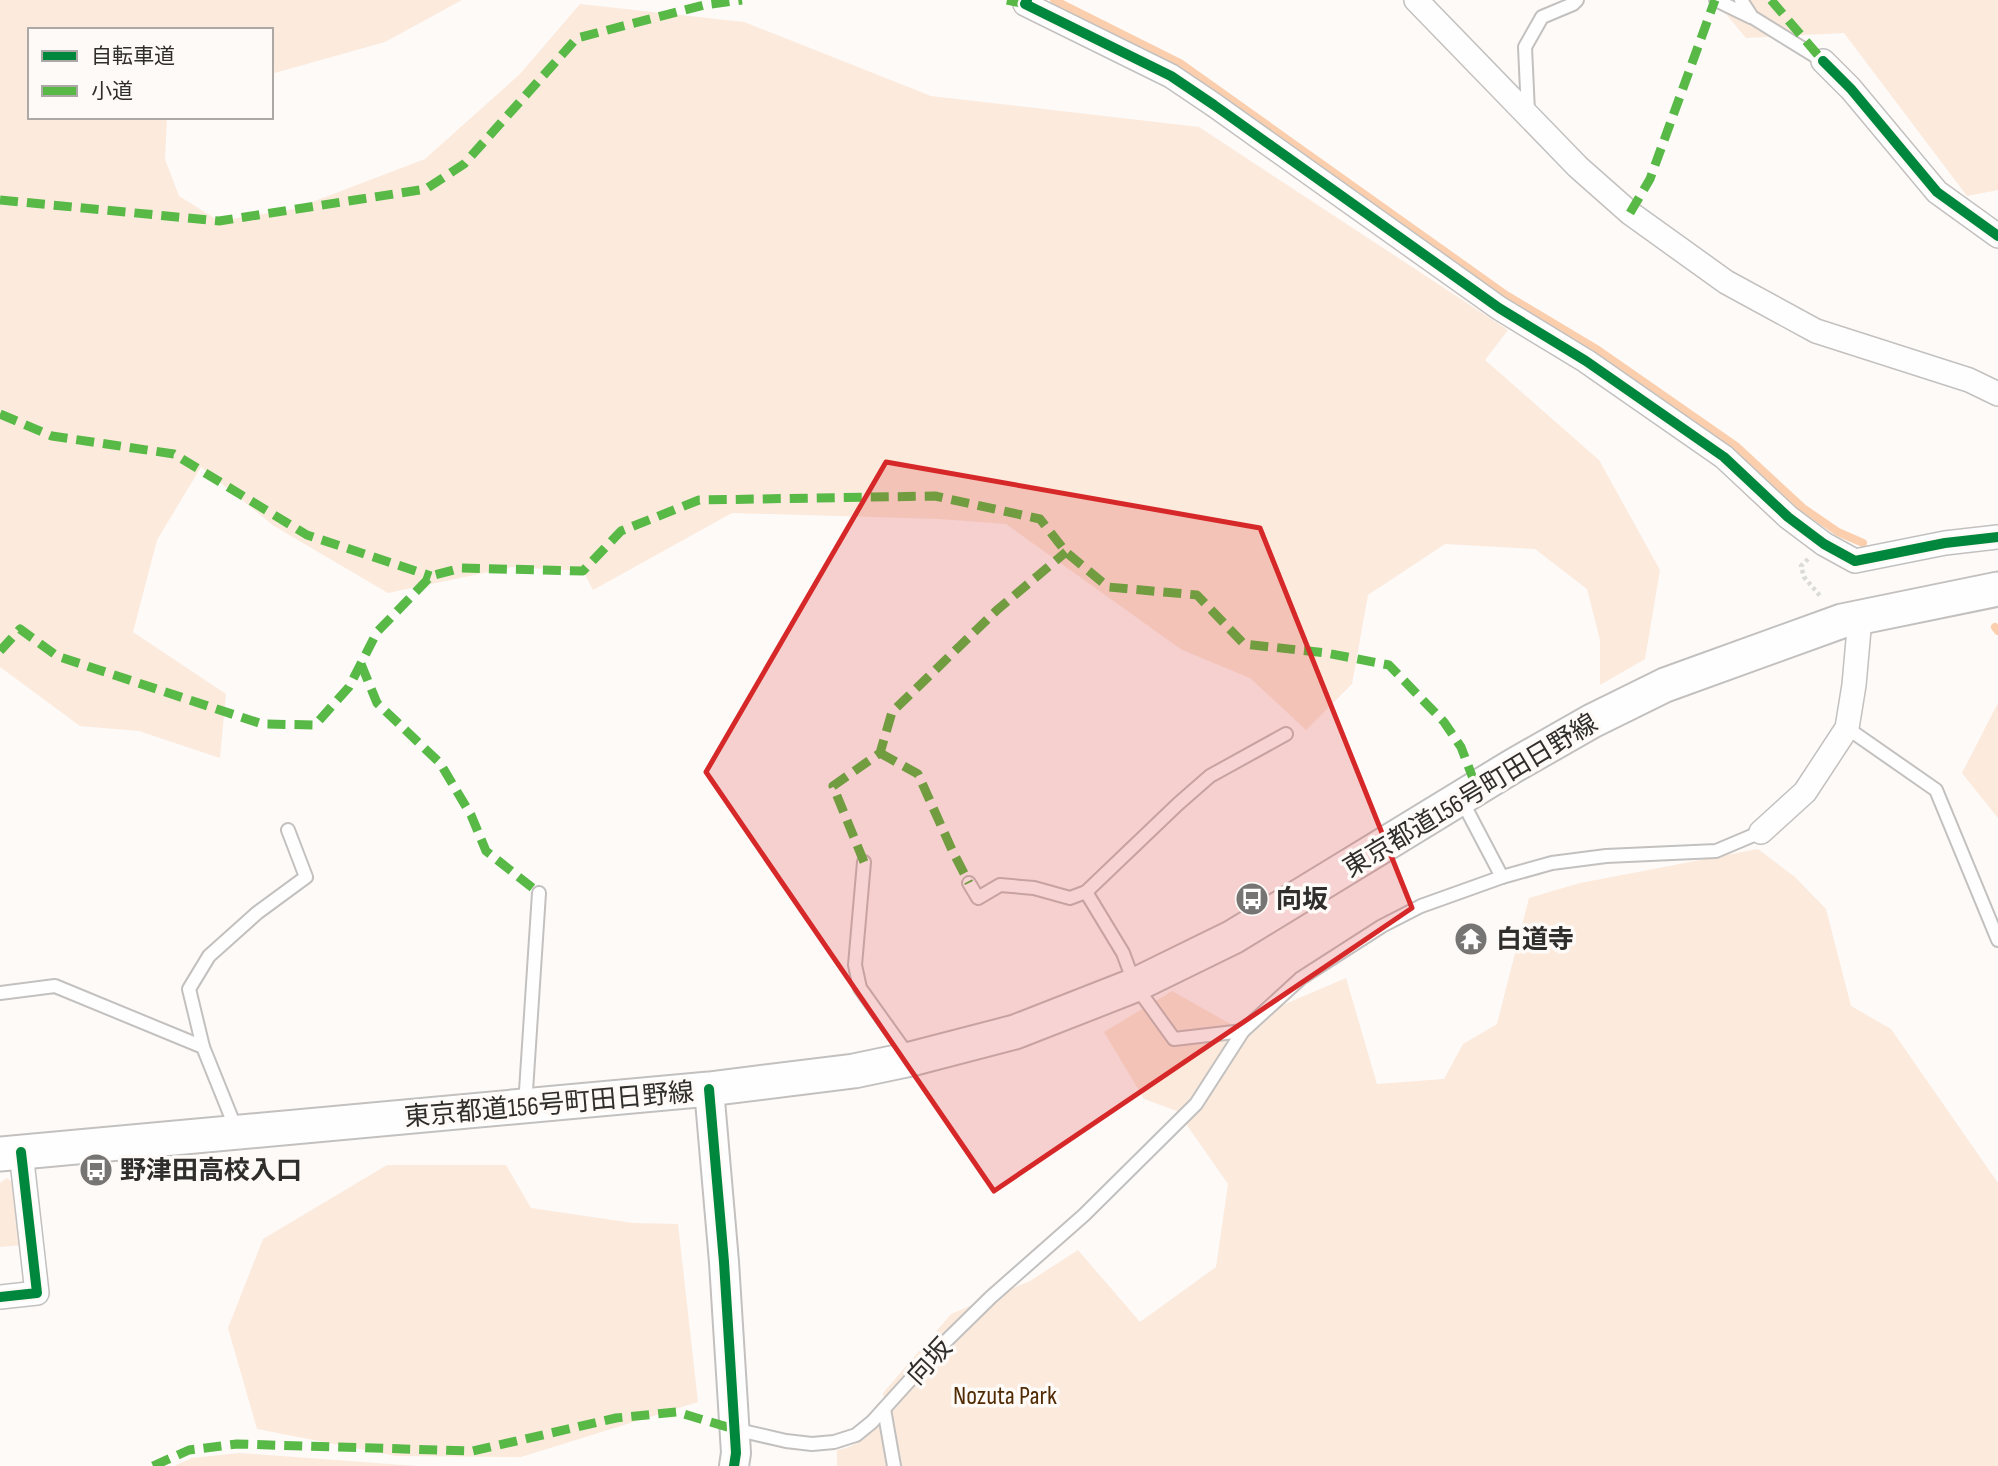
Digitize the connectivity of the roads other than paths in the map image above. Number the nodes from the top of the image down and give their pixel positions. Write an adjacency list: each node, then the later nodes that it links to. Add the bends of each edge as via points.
1 (1027, 0): 11 (street, via 1025,4 1171,76 1499,308 1586,361 1724,457 1824,544 1855,561)
2 (1416, 0): 8 (street)
3 (1577, 0): 8 (lane, via 1542,16 1525,47)
4 (1716, 0): 6 (lane)
5 (1741, 0): 6 (lane)
6 (1752, 18): 7 (lane)
7 (1823, 61): 9 (street, via 1937,192)
8 (1528, 117): 10 (street, via 1630,213 1726,282 1816,331 1969,380)
9 (1998, 236)
10 (1998, 394)
11 (1998, 537)
12 (1998, 589): 13 (main road, 東京都道156号町田日野線)
13 (1860, 618): 14 (street); 16 (main road, 東京都道156号町田日野線, via 1665,685 1592,721)
14 (1847, 729): 18 (street, via 1805,792); 24 (lane, via 1936,790)
15 (1286, 734): 22 (lane, via 1210,776)
16 (1461, 799): 20 (lane); 25 (main road, 東京都道156号町田日野線, via 1233,937)
17 (288, 830): 28 (lane, via 306,877 209,956 189,989)
18 (1761, 832): 20 (lane, 向坂, via 1716,850 1565,861)
19 (864, 862): 29 (lane, via 855,965 860,988)
20 (1502, 877): 27 (lane, 向坂, via 1421,906 1382,926 1301,978)
21 (969, 883): 22 (lane, via 978,898 1000,885 1070,898)
22 (1086, 892): 25 (lane, via 1123,953)
23 (539, 893): 31 (lane)
24 (1998, 940)
25 (1135, 985): 27 (lane, via 1174,1039); 29 (main road, 東京都道156号町田日野線, via 1015,1032)
26 (0, 993): 28 (lane, via 55,986)
27 (1243, 1031): 35 (lane, 向坂, via 1196,1104 939,1348)
28 (203, 1047): 32 (lane)
29 (911, 1059): 30 (main road, 東京都道156号町田日野線)
30 (709, 1089): 31 (main road, 東京都道156号町田日野線); 36 (street)
31 (525, 1106): 32 (main road, 東京都道156号町田日野線)
32 (237, 1131): 33 (main road, 東京都道156号町田日野線)
33 (10, 1153): 34 (street, via 37,1293)
34 (0, 1297)
35 (884, 1409): 36 (lane, 向坂, via 856,1435 834,1442 786,1441); 38 (lane)
36 (734, 1429): 37 (street)
37 (734, 1466)
38 (894, 1466)

